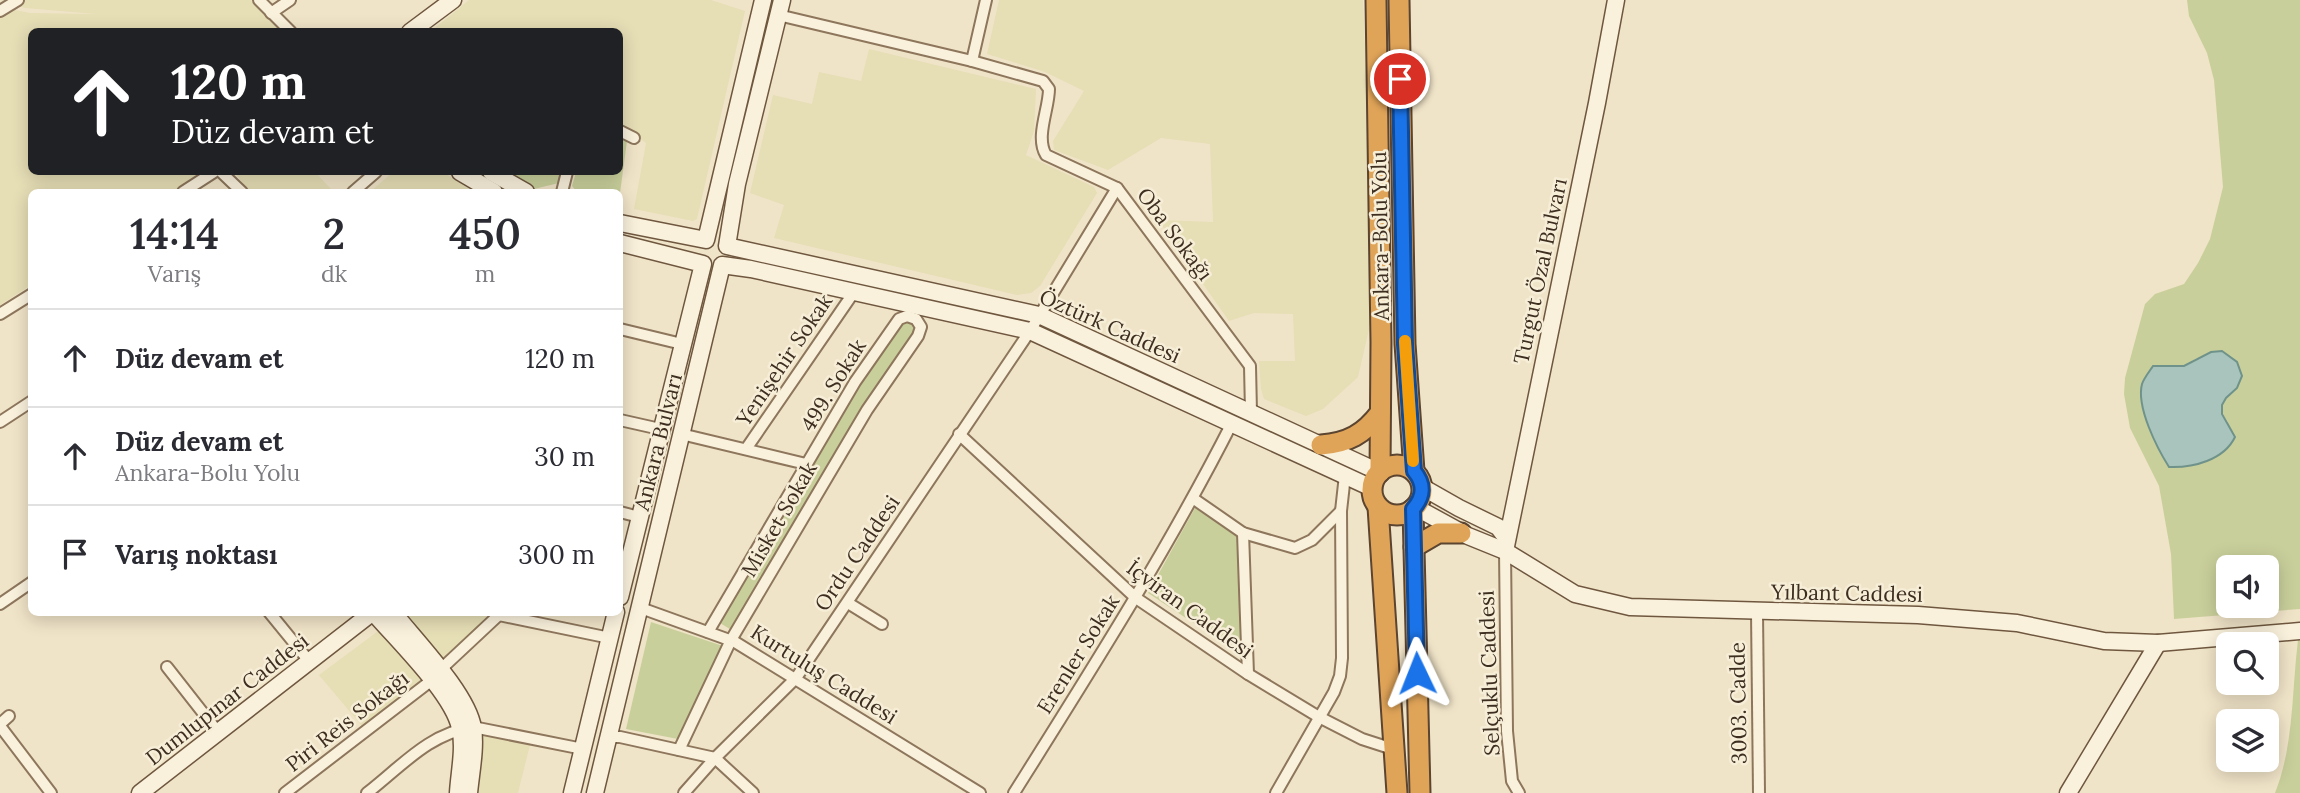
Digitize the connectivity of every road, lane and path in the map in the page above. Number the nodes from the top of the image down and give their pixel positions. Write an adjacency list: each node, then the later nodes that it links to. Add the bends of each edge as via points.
1 (18, 0): 11 (street)
2 (259, 0): 12 (street)
3 (290, 0): 12 (street)
4 (763, 0): 29 (street, Ankara Bulvarı)
5 (986, 0): 15 (street)
6 (1376, 0): 44 (highway, Ankara-Bolu Yolu)
7 (1399, 0): 55 (highway, Ankara-Bolu Yolu, via 1405,344)
8 (1616, 0): 64 (street, Turgut Özal Bulvarı)
9 (447, 2): 14 (street)
10 (780, 7): 15 (street); 31 (street, Ankara Bulvarı, via 737,184)
11 (0, 11)
12 (271, 13): 13 (street)
13 (287, 28)
14 (415, 28)
15 (972, 61): 23 (street, Oba Sokağı, via 1043,81 1049,89 1040,139 1046,155)
16 (623, 132): 17 (street)
17 (634, 138)
18 (209, 175): 24 (street)
19 (224, 175): 25 (street)
20 (373, 175): 26 (street)
21 (480, 175): 22 (street)
22 (499, 178): 27 (street)
23 (1117, 188): 37 (street, Ordu Caddesi); 43 (street, Oba Sokağı, via 1250,366)
24 (188, 189)
25 (239, 189)
26 (356, 189)
27 (520, 189)
28 (623, 224): 29 (street)
29 (706, 240): 31 (street, via 718,239); 32 (street, Ankara Bulvarı, via 699,249)
30 (623, 244): 32 (street)
31 (727, 246): 33 (street, Ankara Bulvarı); 37 (street, Öztürk Caddesi)
32 (703, 264): 33 (street); 41 (street, Ankara Bulvarı)
33 (722, 265): 34 (street, Öztürk Caddesi); 50 (street, Ankara Bulvarı)
34 (854, 292): 40 (street, Öztürk Caddesi); 52 (street, Yenişehir Sokak)
35 (28, 296): 36 (street)
36 (0, 314)
37 (1039, 315): 40 (street, Ordu Caddesi); 43 (street, Öztürk Caddesi)
38 (914, 318): 53 (street, 499. Sokak, via 901,317 891,329); 84 (street, Misket Sokak, via 921,327 918,336 867,410)
39 (623, 329): 41 (street)
40 (1030, 331): 47 (street, Öztürk Caddesi); 49 (street, Ordu Caddesi)
41 (682, 344): 48 (street, Ankara Bulvarı)
42 (28, 404): 46 (street)
43 (1251, 412): 51 (street, Öztürk Caddesi)
44 (1380, 413): 51 (highway, via 1355,437); 56 (highway, Ankara-Bolu Yolu)
45 (623, 421): 48 (street)
46 (0, 422)
47 (1232, 424): 54 (street, Öztürk Caddesi); 57 (street, Erenler Sokak)
48 (660, 429): 61 (street, Ankara Bulvarı)
49 (959, 434): 68 (street, İçviran Caddesi); 69 (street, Ordu Caddesi)
50 (681, 435): 52 (street); 71 (street, Ankara Bulvarı)
51 (1321, 445): 56 (street, Öztürk Caddesi)
52 (747, 449): 53 (street)
53 (806, 464): 82 (street, 499. Sokak)
54 (1345, 475): 56 (street, Öztürk Caddesi); 59 (street)
55 (1418, 479): 56 (highway, via 1397,465); 58 (highway, via 1421,498); 64 (street, Yılbant Caddesi, via 1459,508 1498,527)
56 (1377, 485): 58 (highway, via 1395,515); 98 (highway, Ankara-Bolu Yolu)
57 (1194, 499): 62 (street); 68 (street, Erenler Sokak)
58 (1414, 508): 63 (street, Yılbant Caddesi); 65 (highway)
59 (1341, 511): 62 (street, via 1312,540 1296,548); 92 (street, via 1342,658 1334,692)
60 (623, 513): 61 (street)
61 (639, 517): 66 (street, Ankara Bulvarı)
62 (1243, 533): 88 (street)
63 (1461, 533): 64 (street, Yılbant Caddesi); 65 (highway, via 1438,533)
64 (1506, 545): 72 (street, Yılbant Caddesi, via 1575,594 1630,607); 116 (street, Selçuklu Caddesi, via 1507,731 1512,781)
65 (1414, 547): 115 (highway)
66 (623, 584)
67 (28, 585): 70 (street)
68 (1136, 598): 88 (street, İçviran Caddesi); 112 (street, Erenler Sokak)
69 (848, 603): 80 (street); 90 (street, Ordu Caddesi)
70 (0, 604)
71 (638, 607): 82 (street, Kurtuluş Caddesi); 96 (street, Ankara Bulvarı)
72 (1756, 612): 85 (street, Yılbant Caddesi, via 1919,615 2017,623 2104,641); 117 (street, 3003. Cadde)
73 (272, 616): 86 (street)
74 (368, 616): 86 (street, Dumlupınar Caddesi)
75 (377, 616): 89 (street)
76 (396, 616): 89 (street)
77 (499, 616): 89 (street, Piri Reis Sokağı)
78 (510, 616): 83 (street)
79 (615, 616): 83 (street)
80 (882, 624)
81 (2300, 631): 85 (street, Yılbant Caddesi)
82 (708, 632): 84 (street, Kurtuluş Caddesi)
83 (610, 638): 97 (street)
84 (731, 640): 90 (street, Kurtuluş Caddesi); 99 (street, Misket Sokak)
85 (2158, 643): 118 (street)
86 (309, 661): 95 (street, Dumlupınar Caddesi)
87 (167, 667): 95 (street)
88 (1248, 674): 92 (street, İçviran Caddesi)
89 (436, 675): 94 (street, via 463,704); 103 (street, Piri Reis Sokağı)
90 (796, 678): 100 (street, Ordu Caddesi); 111 (street, Kurtuluş Caddesi)
91 (9, 716): 93 (street)
92 (1319, 717): 98 (street, İçviran Caddesi); 113 (street)
93 (0, 725): 102 (street)
94 (467, 728): 97 (street); 104 (street, via 440,736); 105 (street); 106 (street)
95 (218, 732): 101 (street, Dumlupınar Caddesi)
96 (609, 737): 99 (street); 108 (street, Ankara Bulvarı)
97 (583, 749): 107 (street)
98 (1393, 749): 114 (highway, Ankara-Bolu Yolu)
99 (679, 750): 100 (street)
100 (715, 758): 109 (street, Ordu Caddesi); 110 (street)
101 (152, 790)
102 (51, 793)
103 (285, 793)
104 (368, 793)
105 (458, 793)
106 (469, 793)
107 (572, 793)
108 (595, 793)
109 (684, 793)
110 (753, 793)
111 (980, 793)
112 (1014, 793)
113 (1276, 793)
114 (1397, 793)
115 (1420, 793)
116 (1519, 793)
117 (1759, 793)
118 (2068, 793)

